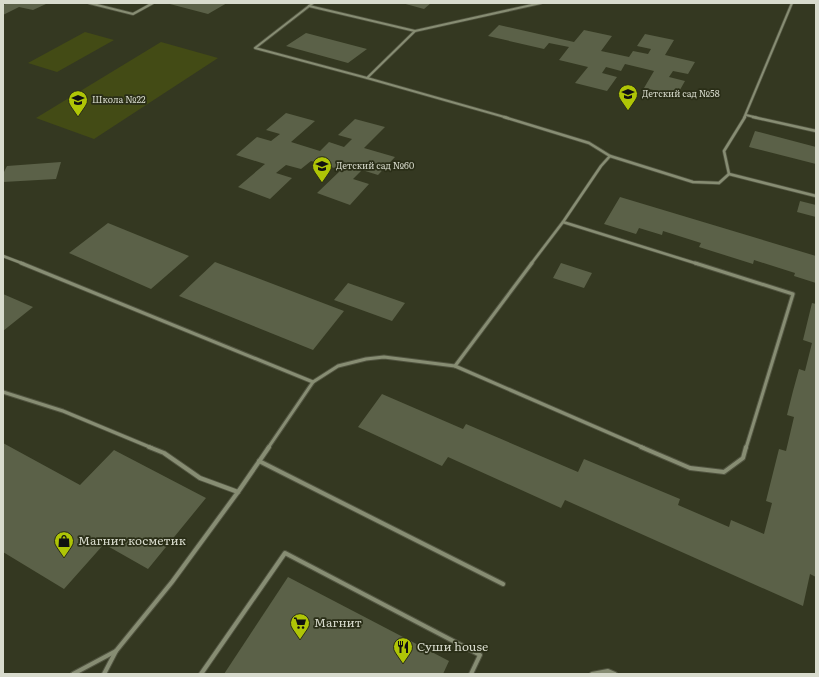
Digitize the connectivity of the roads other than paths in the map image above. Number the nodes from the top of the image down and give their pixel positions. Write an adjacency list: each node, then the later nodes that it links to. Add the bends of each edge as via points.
1 (90, 3): 2 (lane, via 133,14)
2 (153, 3)
3 (313, 3): 8 (lane)
4 (526, 3): 7 (lane)
5 (541, 3): 7 (lane)
6 (792, 3): 11 (lane)
7 (533, 4): 9 (lane)
8 (309, 6): 9 (lane); 10 (lane, via 255,48)
9 (415, 31): 10 (lane)
10 (367, 78): 13 (lane, via 551,130 589,144)
11 (746, 114): 12 (lane); 14 (lane, via 724,151)
12 (816, 131)
13 (610, 156): 14 (lane, via 693,182 720,183); 16 (lane)
14 (729, 174): 15 (lane)
15 (816, 196)
16 (563, 222): 18 (lane); 18 (lane, via 793,294 743,458 724,472 690,468)
17 (3, 256): 19 (lane)
18 (455, 366): 19 (lane, via 384,357 366,359 338,366)
19 (313, 382): 21 (lane)
20 (3, 392): 22 (lane, via 63,411 164,453 200,478)
21 (259, 461): 22 (lane); 23 (lane)
22 (238, 492): 24 (lane, via 172,582)
23 (502, 584)
24 (116, 651): 25 (lane); 26 (lane)
25 (73, 674)
26 (104, 674)
27 (200, 674): 28 (lane, via 285,553 480,655)
28 (471, 674)
29 (592, 674): 30 (lane, via 608,671)
30 (615, 674)

